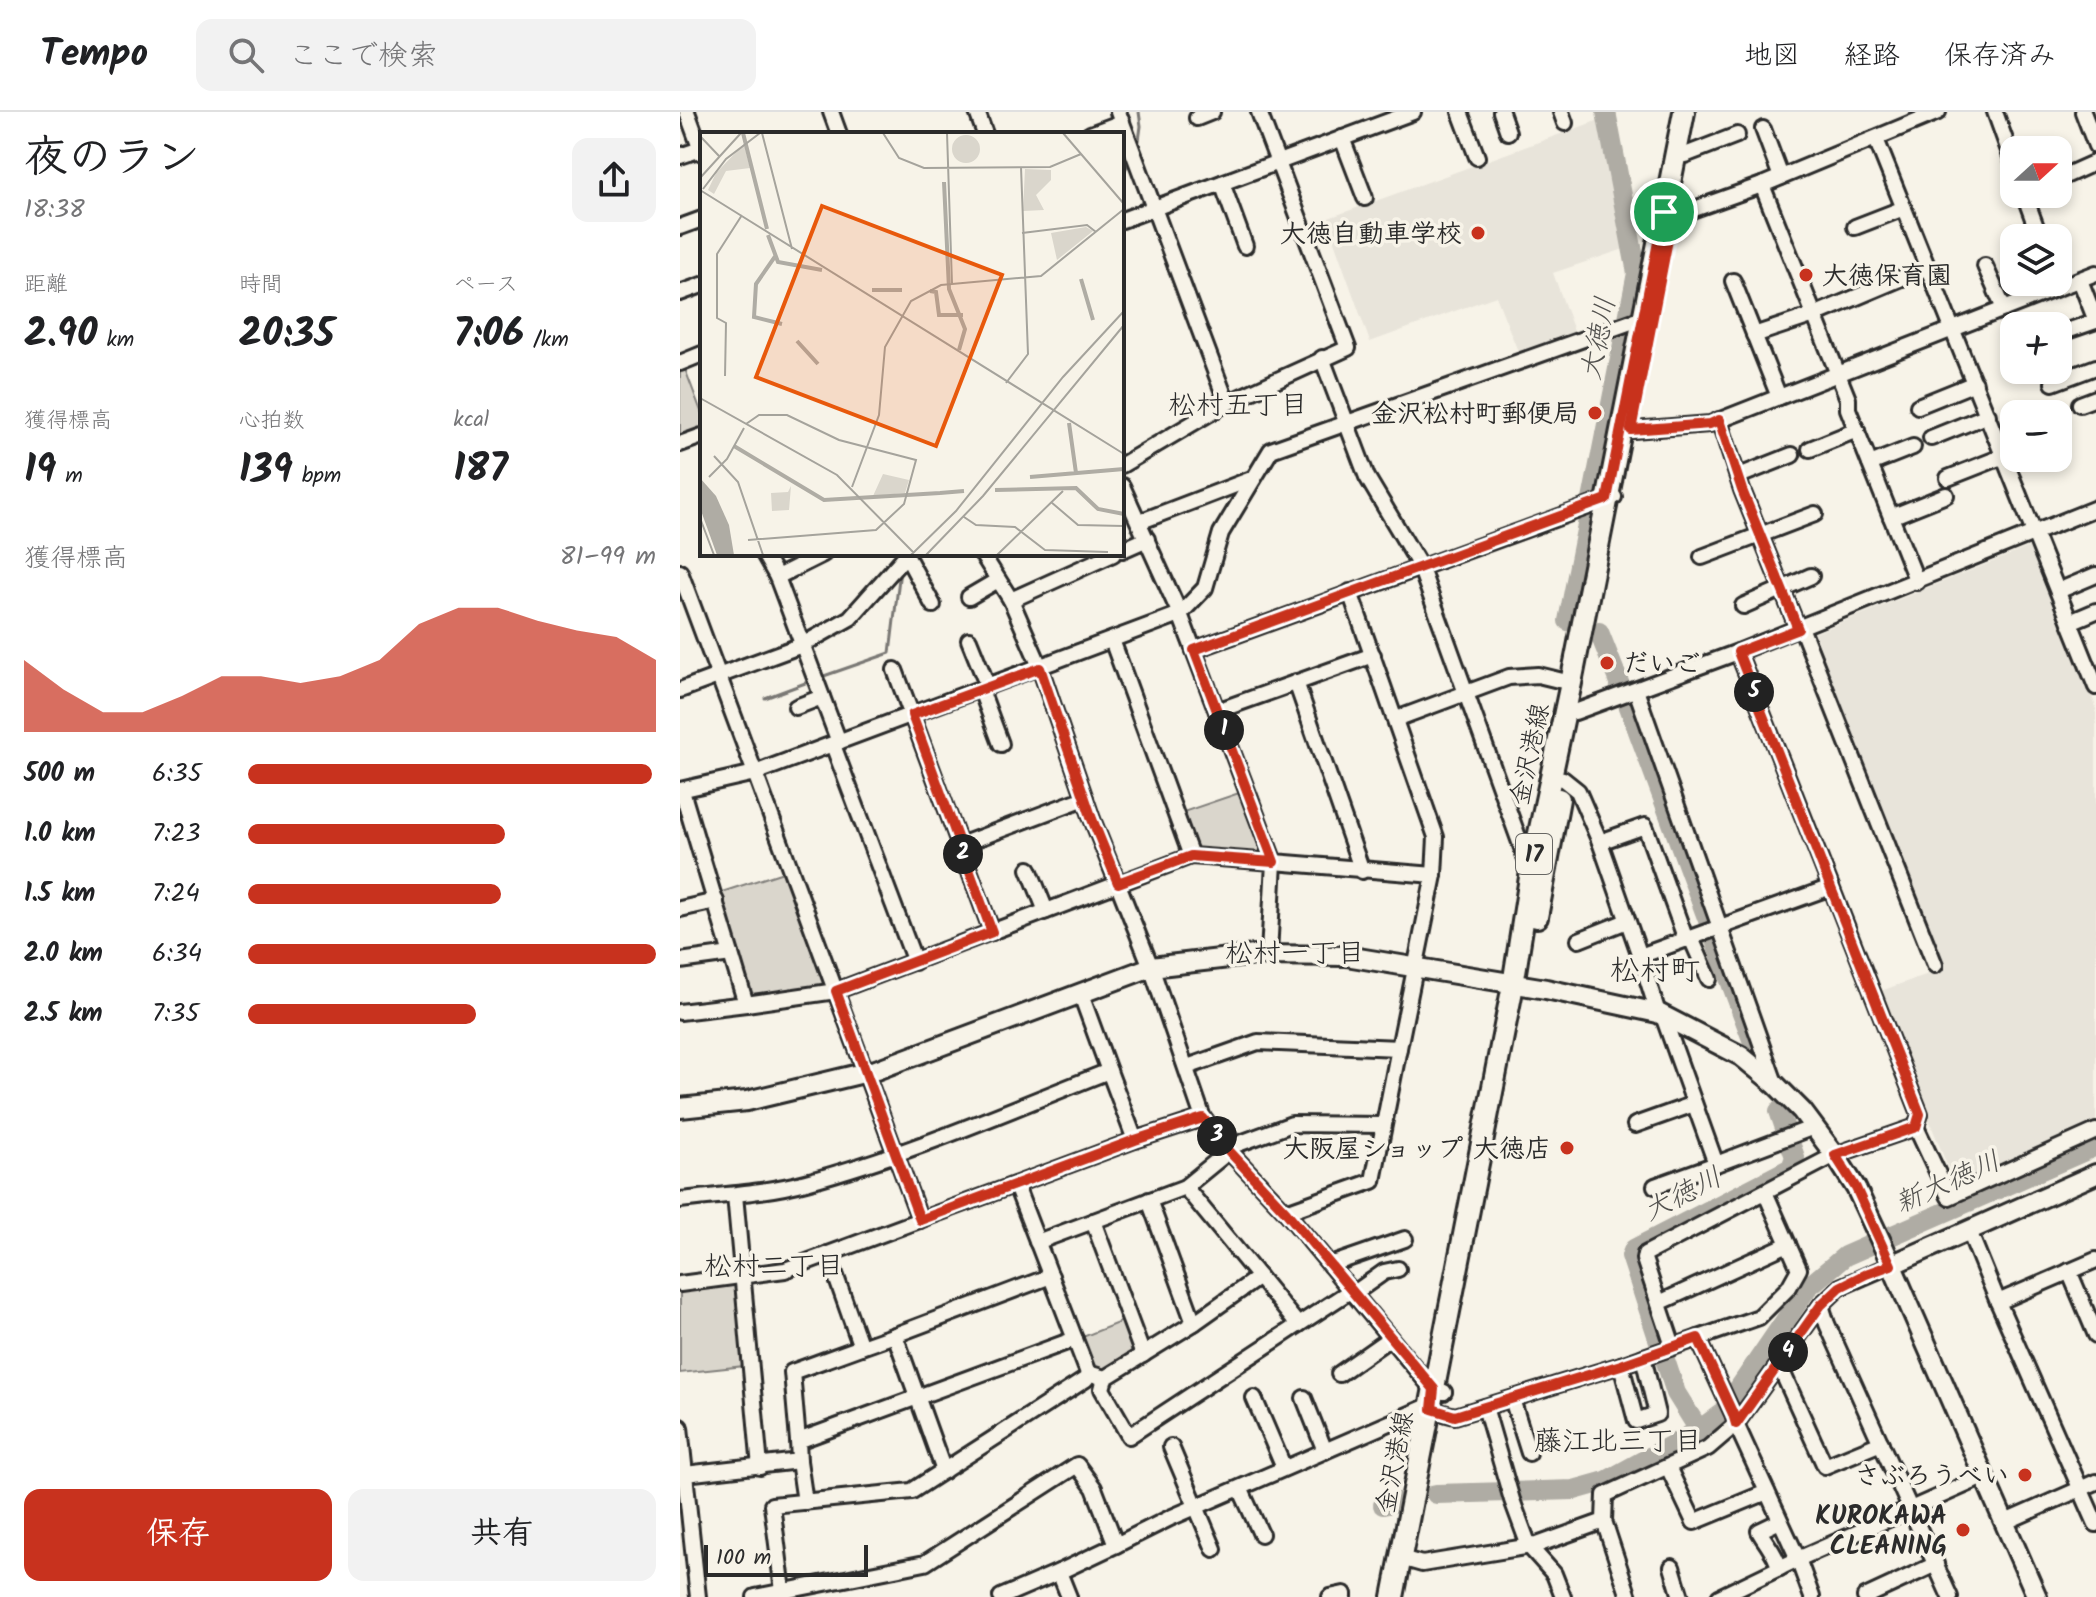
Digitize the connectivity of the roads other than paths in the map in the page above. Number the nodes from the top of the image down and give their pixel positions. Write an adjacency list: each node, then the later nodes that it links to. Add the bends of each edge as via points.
1 (687, 112): 27 (street)
2 (831, 112): 18 (street)
3 (977, 112): 19 (street)
4 (1212, 112): 16 (street)
5 (1259, 112): 32 (street)
6 (1413, 112): 14 (street)
7 (1460, 112): 31 (street)
8 (1501, 112): 21 (street)
9 (1684, 112): 29 (main road, 金沢港線 / 17)
10 (1693, 112): 29 (main road, 金沢港線 / 17)
11 (1938, 112): 25 (street)
12 (1995, 112): 23 (street)
13 (2083, 112): 26 (street)
14 (1396, 115): 24 (street)
15 (1120, 117): 20 (street); 39 (street)
16 (1197, 118)
17 (1763, 129): 35 (street)
18 (838, 132)
19 (984, 132)
20 (1094, 132)
21 (1508, 132)
22 (1737, 135): 29 (street)
23 (2004, 136)
24 (1342, 138): 32 (street); 38 (street)
25 (1876, 139): 35 (street); 40 (street)
26 (2096, 146)
27 (700, 148)
28 (700, 151): 30 (street)
29 (1680, 154): 41 (main road, 金沢港線 / 17)
30 (680, 156)
31 (1477, 157)
32 (1278, 161): 36 (street); 64 (street, via 1348,348)
33 (2096, 162): 34 (street)
34 (2072, 173)
35 (1781, 177): 37 (street)
36 (1222, 183): 39 (street); 46 (street)
37 (1762, 185): 41 (street, via 1683,213); 57 (street)
38 (1365, 198)
39 (1154, 208): 42 (street); 72 (street)
40 (1904, 208): 45 (street); 48 (street)
41 (1668, 213): 58 (main road, 金沢港線 / 17)
42 (1124, 219)
43 (700, 220): 44 (street)
44 (680, 227)
45 (1855, 227)
46 (1245, 246)
47 (1985, 266): 56 (street)
48 (1928, 267): 57 (street); 60 (street)
49 (2096, 273): 50 (street)
50 (2080, 280): 52 (street); 59 (street)
51 (1733, 281): 62 (street)
52 (2072, 282)
53 (700, 286): 54 (street)
54 (680, 293)
55 (2033, 296): 56 (street)
56 (2004, 309): 60 (street)
57 (1814, 315): 62 (street); 67 (street)
58 (1638, 320): 77 (street); 78 (main road, 金沢港線 / 17)
59 (2096, 321): 61 (street)
60 (1953, 329): 67 (street); 69 (street)
61 (2072, 329)
62 (1754, 335): 70 (street)
63 (700, 355): 65 (street)
64 (1322, 358): 72 (street); 77 (street)
65 (680, 363)
66 (2096, 367): 68 (street)
67 (1837, 374): 70 (street); 79 (street)
68 (2072, 376)
69 (1975, 383): 74 (street); 75 (street)
70 (1779, 397): 76 (street)
71 (2096, 398): 73 (street)
72 (1227, 403): 88 (street)
73 (2080, 404)
74 (1918, 406)
75 (1988, 415): 81 (street); 83 (street)
76 (1719, 420): 78 (street); 91 (street)
77 (1345, 423): 92 (street, via 1271,450); 112 (street, via 1367,477)
78 (1626, 430): 96 (main road, 金沢港線 / 17)
79 (1857, 430): 85 (street); 89 (street)
80 (700, 437): 82 (street)
81 (1931, 438)
82 (680, 444)
83 (2000, 446)
84 (1913, 447): 89 (street)
85 (1810, 449)
86 (1792, 455): 91 (street)
87 (2000, 458): 93 (street)
88 (1124, 462)
89 (1870, 464): 99 (street)
90 (2010, 472): 101 (street)
91 (1739, 476): 102 (street)
92 (1254, 478): 100 (street); 127 (street, via 1221,533 1205,588)
93 (1948, 478)
94 (1124, 490): 100 (street)
95 (1946, 495): 99 (street)
96 (1602, 501): 112 (street); 141 (main road, 金沢港線 / 17); 149 (main road, 金沢港線 / 17)
97 (2096, 508): 101 (street)
98 (1815, 514): 102 (street)
99 (1891, 517): 118 (street)
100 (1139, 522): 103 (street)
101 (2035, 533): 118 (street); 120 (street)
102 (1760, 534): 111 (street); 119 (street)
103 (1147, 539): 104 (street); 127 (street)
104 (1124, 549)
105 (765, 556): 116 (street)
106 (819, 556): 116 (street)
107 (905, 556): 132 (street, via 850,618)
108 (908, 556): 124 (street)
109 (983, 556): 117 (street)
110 (1109, 556): 123 (street)
111 (1702, 557)
112 (1420, 566): 121 (street); 145 (street)
113 (680, 572): 138 (street)
114 (2096, 575): 120 (street)
115 (1811, 576): 119 (street)
116 (777, 577): 132 (street)
117 (998, 580): 122 (street); 123 (street)
118 (1917, 582): 129 (street)
119 (1782, 590): 125 (street); 129 (street)
120 (2058, 591): 128 (street)
121 (1350, 592): 133 (street); 135 (street)
122 (969, 597)
123 (1011, 600): 136 (street)
124 (933, 605)
125 (1743, 606)
126 (2096, 611): 128 (street)
127 (1180, 614): 131 (street); 133 (street)
128 (2070, 622): 139 (street)
129 (1800, 628): 134 (street); 181 (street)
130 (969, 640): 142 (street)
131 (1112, 640): 136 (street); 160 (street)
132 (802, 645): 138 (street); 146 (street)
133 (1194, 650): 148 (street)
134 (1738, 652): 144 (street); 167 (street)
135 (1373, 655): 140 (street); 151 (street)
136 (1040, 668): 142 (street); 157 (street)
137 (895, 670): 150 (street)
138 (719, 674): 143 (street); 154 (street)
139 (2094, 678)
140 (1296, 682): 148 (street); 163 (street)
141 (1571, 683): 145 (street, via 1538,675 1509,677); 149 (main road, 金沢港線 / 17)
142 (984, 688): 150 (street); 153 (street)
143 (680, 690)
144 (1636, 690): 149 (street); 172 (street)
145 (1466, 693): 151 (street); 164 (street)
146 (822, 697): 147 (street); 152 (street)
147 (796, 707)
148 (1217, 711): 161 (street)
149 (1570, 712): 155 (main road, 金沢港線 / 17)
150 (912, 715): 152 (street); 159 (street)
151 (1396, 719): 165 (street, via 1436,837)
152 (836, 743): 154 (street); 180 (street)
153 (1001, 744)
154 (755, 773): 156 (street); 186 (street)
155 (1556, 778): 158 (street, via 1578,791); 164 (main road, 金沢港線 / 17); 185 (main road, 金沢港線 / 17)
156 (681, 792): 168 (street)
157 (1085, 798): 159 (street); 166 (street)
158 (1600, 842): 171 (street); 174 (street, via 1645,826)
159 (960, 845): 173 (street)
160 (1191, 856): 161 (street); 166 (street)
161 (1274, 862): 163 (street); 177 (street)
162 (1029, 869): 170 (street)
163 (1362, 871): 165 (street)
164 (1531, 871): 185 (main road, 金沢港線 / 17)
165 (1434, 875): 183 (street)
166 (1118, 883): 170 (street); 182 (street)
167 (1831, 887): 172 (street); 202 (street, via 1920,1114)
168 (716, 901): 169 (street); 176 (street)
169 (680, 909)
170 (1046, 911): 173 (street)
171 (1627, 921): 175 (street); 178 (street)
172 (1722, 927): 174 (street); 195 (street)
173 (992, 932): 180 (street)
174 (1688, 939): 178 (street); 184 (street)
175 (1579, 940)
176 (731, 954): 179 (street); 188 (street)
177 (1269, 954): 182 (street); 183 (street, via 1346,956)
178 (1640, 956): 190 (street)
179 (680, 961)
180 (915, 962): 186 (street)
181 (1935, 965)
182 (1151, 967): 187 (street); 192 (street)
183 (1416, 968): 185 (street); 191 (street)
184 (1709, 979)
185 (1519, 986): 190 (street); 258 (main road, 金沢港線 / 17)
186 (836, 991): 188 (street); 194 (street)
187 (1080, 992): 193 (street); 194 (street)
188 (746, 1004): 189 (street)
189 (680, 1012)
190 (1660, 1014): 195 (street, via 1741,1056); 196 (street)
191 (1399, 1048): 192 (street, via 1258,1042); 199 (street)
192 (1187, 1067): 198 (street)
193 (1109, 1071): 204 (street); 206 (street)
194 (864, 1073): 197 (street, via 747,1101); 206 (street)
195 (1775, 1084): 201 (street)
196 (1694, 1104): 200 (street); 208 (street)
197 (680, 1108)
198 (1203, 1118): 204 (street); 205 (street)
199 (1383, 1125): 205 (street, via 1292,1124); 217 (street, via 1373,1181)
200 (1635, 1125)
201 (1814, 1127): 207 (street); 208 (street)
202 (1916, 1127): 203 (street, via 1949,1197); 207 (street)
203 (2096, 1131)
204 (1135, 1140): 210 (street)
205 (1228, 1150): 212 (street); 217 (street)
206 (895, 1154): 214 (street, via 804,1182); 218 (street)
207 (1835, 1155): 213 (street); 224 (street)
208 (1716, 1164): 211 (street)
209 (2096, 1174): 220 (street)
210 (1016, 1186): 218 (street); 222 (street)
211 (1655, 1186)
212 (1185, 1187): 216 (street); 231 (street)
213 (1765, 1192): 223 (street); 236 (street, via 1645,1254)
214 (735, 1195): 215 (street); 232 (street)
215 (680, 1200)
216 (1149, 1200): 219 (street); 238 (street)
217 (1286, 1212): 227 (street)
218 (920, 1220): 225 (street)
219 (1093, 1221): 222 (street); 247 (street)
220 (1969, 1231): 224 (street); 235 (street)
221 (1405, 1239): 227 (street)
222 (1037, 1242): 230 (street)
223 (1788, 1244): 236 (street); 243 (street, via 1799,1269 1789,1287 1759,1317)
224 (1884, 1250): 237 (street, via 1866,1274 1840,1287); 273 (street)
225 (828, 1254): 232 (street); 245 (street)
226 (2096, 1260): 229 (street)
227 (1330, 1265): 234 (street)
228 (1398, 1269): 234 (street)
229 (2069, 1271): 235 (street); 241 (street)
230 (1051, 1276): 240 (street); 244 (street)
231 (1259, 1277): 238 (street); 239 (street)
232 (743, 1278): 233 (street); 268 (street)
233 (680, 1284)
234 (1352, 1292): 239 (street); 242 (street)
235 (1998, 1302): 276 (street)
236 (1659, 1303): 246 (street)
237 (1821, 1305): 250 (street); 263 (street)
238 (1194, 1323): 247 (street)
239 (1298, 1325): 253 (street, via 1129,1436 1102,1389)
240 (895, 1335): 245 (street); 254 (street)
241 (2096, 1335)
242 (1390, 1338): 252 (street); 258 (street)
243 (1698, 1338): 246 (street); 260 (street)
244 (1075, 1339): 251 (street); 254 (street)
245 (861, 1347): 262 (street, via 792,1372)
246 (1666, 1349): 248 (street)
247 (1143, 1355): 253 (street)
248 (1643, 1357): 249 (street); 249 (street, via 1657,1414 1636,1421)
249 (1621, 1365): 257 (street)
250 (1779, 1365): 260 (street); 263 (street, via 1825,1466)
251 (1088, 1373): 253 (street); 271 (street)
252 (1339, 1374)
253 (1105, 1378)
254 (917, 1397): 262 (street); 271 (street)
255 (1254, 1398): 270 (street)
256 (1304, 1398): 265 (street)
257 (1512, 1399): 259 (street); 266 (street)
258 (1438, 1400): 259 (street, via 1455,1416); 265 (street); 290 (main road, 金沢港線 / 17)
259 (1485, 1407): 287 (street)
260 (1734, 1419): 269 (street, via 1708,1448); 277 (street)
261 (680, 1427): 272 (street)
262 (798, 1441): 267 (street)
263 (1881, 1443): 280 (street)
264 (1171, 1447): 279 (street)
265 (1325, 1451): 270 (street)
266 (1529, 1453)
267 (799, 1461): 268 (street); 278 (street)
268 (760, 1467): 272 (street)
269 (1668, 1467): 277 (street, via 1694,1522); 281 (street, via 1605,1495)
270 (1284, 1468): 275 (street)
271 (944, 1471): 278 (street, via 912,1491)
272 (682, 1474): 296 (street)
273 (1983, 1477): 280 (street); 283 (street)
274 (2096, 1482): 276 (street)
275 (1240, 1488): 279 (street); 285 (street)
276 (2080, 1489): 283 (street); 284 (street)
277 (1767, 1492): 282 (street)
278 (805, 1502): 295 (street, via 772,1505)
279 (1195, 1507): 286 (street); 288 (street)
280 (1910, 1510): 289 (street); 291 (street)
281 (1604, 1521): 287 (street); 305 (street)
282 (1780, 1521): 289 (street); 293 (street, via 1759,1531)
283 (2003, 1523): 311 (street)
284 (2096, 1524)
285 (1261, 1534)
286 (1116, 1545): 294 (street); 295 (street, via 1094,1488 1077,1465 925,1563)
287 (1529, 1546): 290 (street, via 1422,1564); 304 (street, via 1554,1574)
288 (1214, 1549)
289 (1798, 1559): 293 (street); 308 (street)
290 (1406, 1560): 302 (main road, 金沢港線 / 17); 303 (main road, 金沢港線 / 17)
291 (1936, 1564): 309 (street); 310 (street)
292 (1672, 1567): 306 (street)
293 (1780, 1568): 307 (street)
294 (1059, 1572): 298 (street); 299 (street)
295 (783, 1591): 297 (street)
296 (698, 1597)
297 (755, 1597)
298 (1001, 1597)
299 (1069, 1597)
300 (1330, 1597): 301 (street)
301 (1344, 1597)
302 (1393, 1597)
303 (1403, 1597)
304 (1563, 1597)
305 (1629, 1597)
306 (1681, 1597)
307 (1719, 1597)
308 (1812, 1597)
309 (1865, 1597)
310 (1950, 1597)
311 (2037, 1597)

